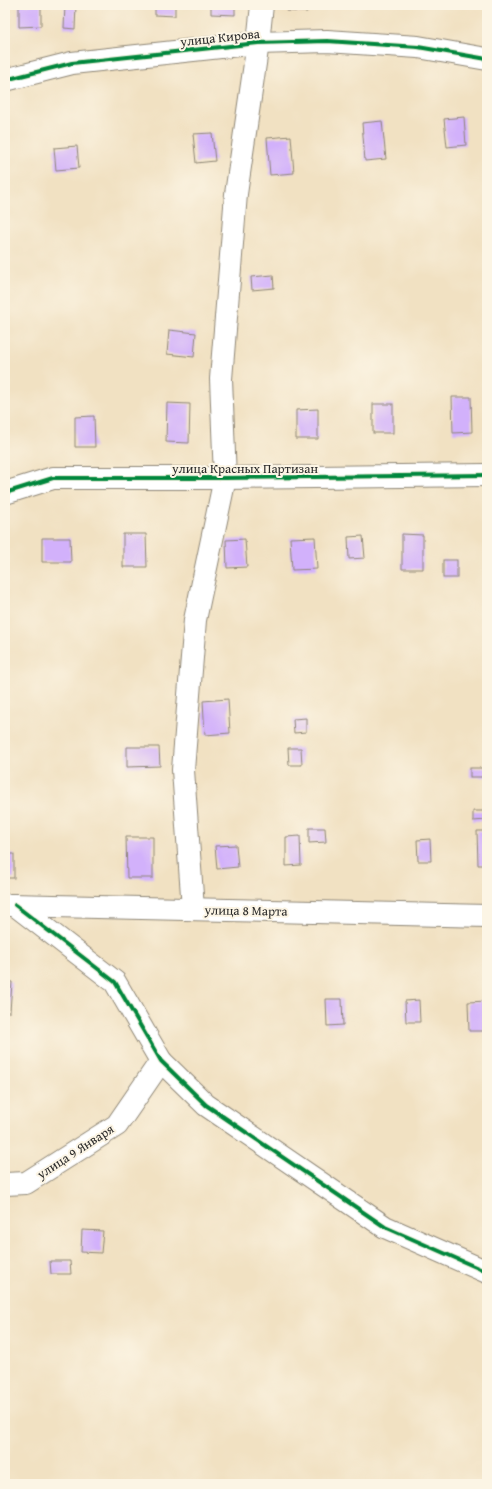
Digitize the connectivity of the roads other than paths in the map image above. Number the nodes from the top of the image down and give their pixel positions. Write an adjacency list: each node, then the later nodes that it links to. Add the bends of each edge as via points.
1 (262, 5): 2 (street)
2 (258, 43): 3 (street, улица Кирова, via 327,41 418,47); 4 (street, улица Кирова, via 72,63); 6 (street, via 236,194 220,379)
3 (487, 59)
4 (5, 80)
5 (487, 475): 6 (street, улица Красных Партизан)
6 (225, 478): 7 (street, улица Красных Партизан, via 53,478); 9 (street, via 195,620 183,770)
7 (5, 492)
8 (10, 905): 9 (street, улица 8 Марта); 11 (street, via 115,982)
9 (193, 909): 10 (street, улица 8 Марта)
10 (487, 916)
11 (161, 1061): 12 (street, улица 9 Января, via 116,1125 26,1183); 13 (street, via 206,1105 385,1227)
12 (5, 1184)
13 (487, 1272)

